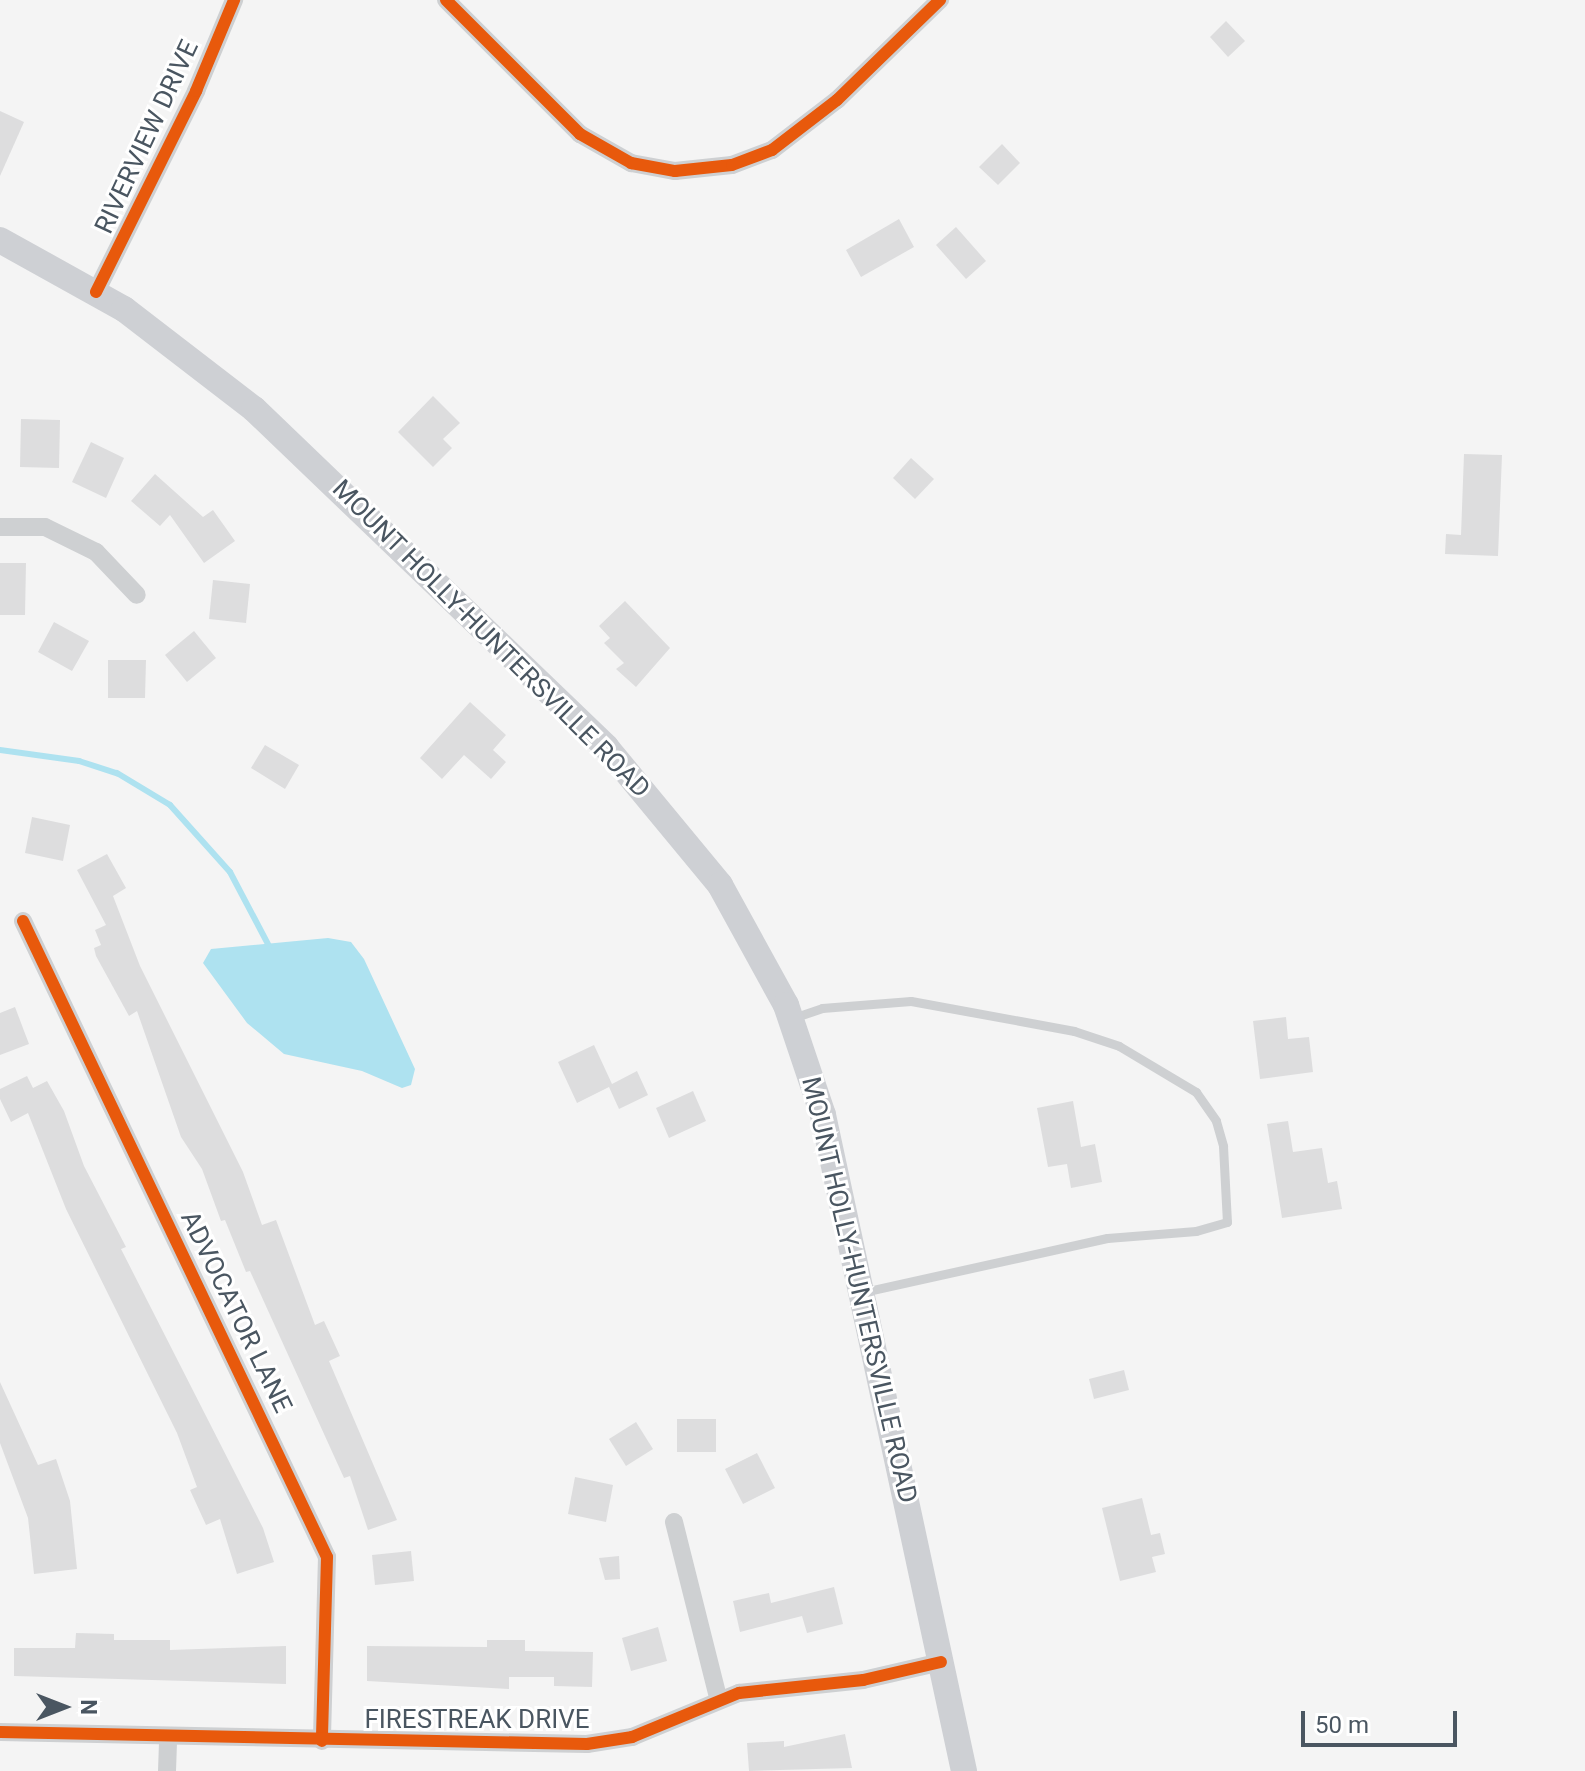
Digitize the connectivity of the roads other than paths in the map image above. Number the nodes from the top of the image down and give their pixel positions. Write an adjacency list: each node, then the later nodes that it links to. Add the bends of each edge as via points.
1 (234, 0): 5 (street, RIVERVIEW DRIVE, via 189,105)
2 (446, 0): 3 (street, via 580,134 631,163 675,171 722,167 772,150 837,100)
3 (940, 0)
4 (0, 240): 5 (main road, MOUNT HOLLY-HUNTERSVILLE ROAD)
5 (96, 292): 9 (main road, MOUNT HOLLY-HUNTERSVILLE ROAD, via 254,409 606,747 720,885 765,960)
6 (0, 527): 7 (street, via 45,527 96,552)
7 (137, 595)
8 (23, 921): 16 (street, ADVOCATOR LANE, via 327,1557)
9 (791, 1019): 10 (main road, MOUNT HOLLY-HUNTERSVILLE ROAD, via 823,1115); 10 (lane, via 822,1008 911,1001 1074,1031 1119,1046 1196,1092 1216,1121 1223,1146 1227,1222 1196,1231 1107,1238)
10 (863, 1292): 12 (main road, MOUNT HOLLY-HUNTERSVILLE ROAD)
11 (674, 1522): 13 (street)
12 (941, 1662): 13 (street, FIRESTREAK DRIVE, via 863,1680); 18 (main road, MOUNT HOLLY-HUNTERSVILLE ROAD)
13 (718, 1697): 16 (street, FIRESTREAK DRIVE, via 612,1742)
14 (0, 1732): 15 (street, FIRESTREAK DRIVE)
15 (168, 1738): 16 (street, FIRESTREAK DRIVE); 17 (street)
16 (322, 1741)
17 (167, 1771)
18 (964, 1771)

